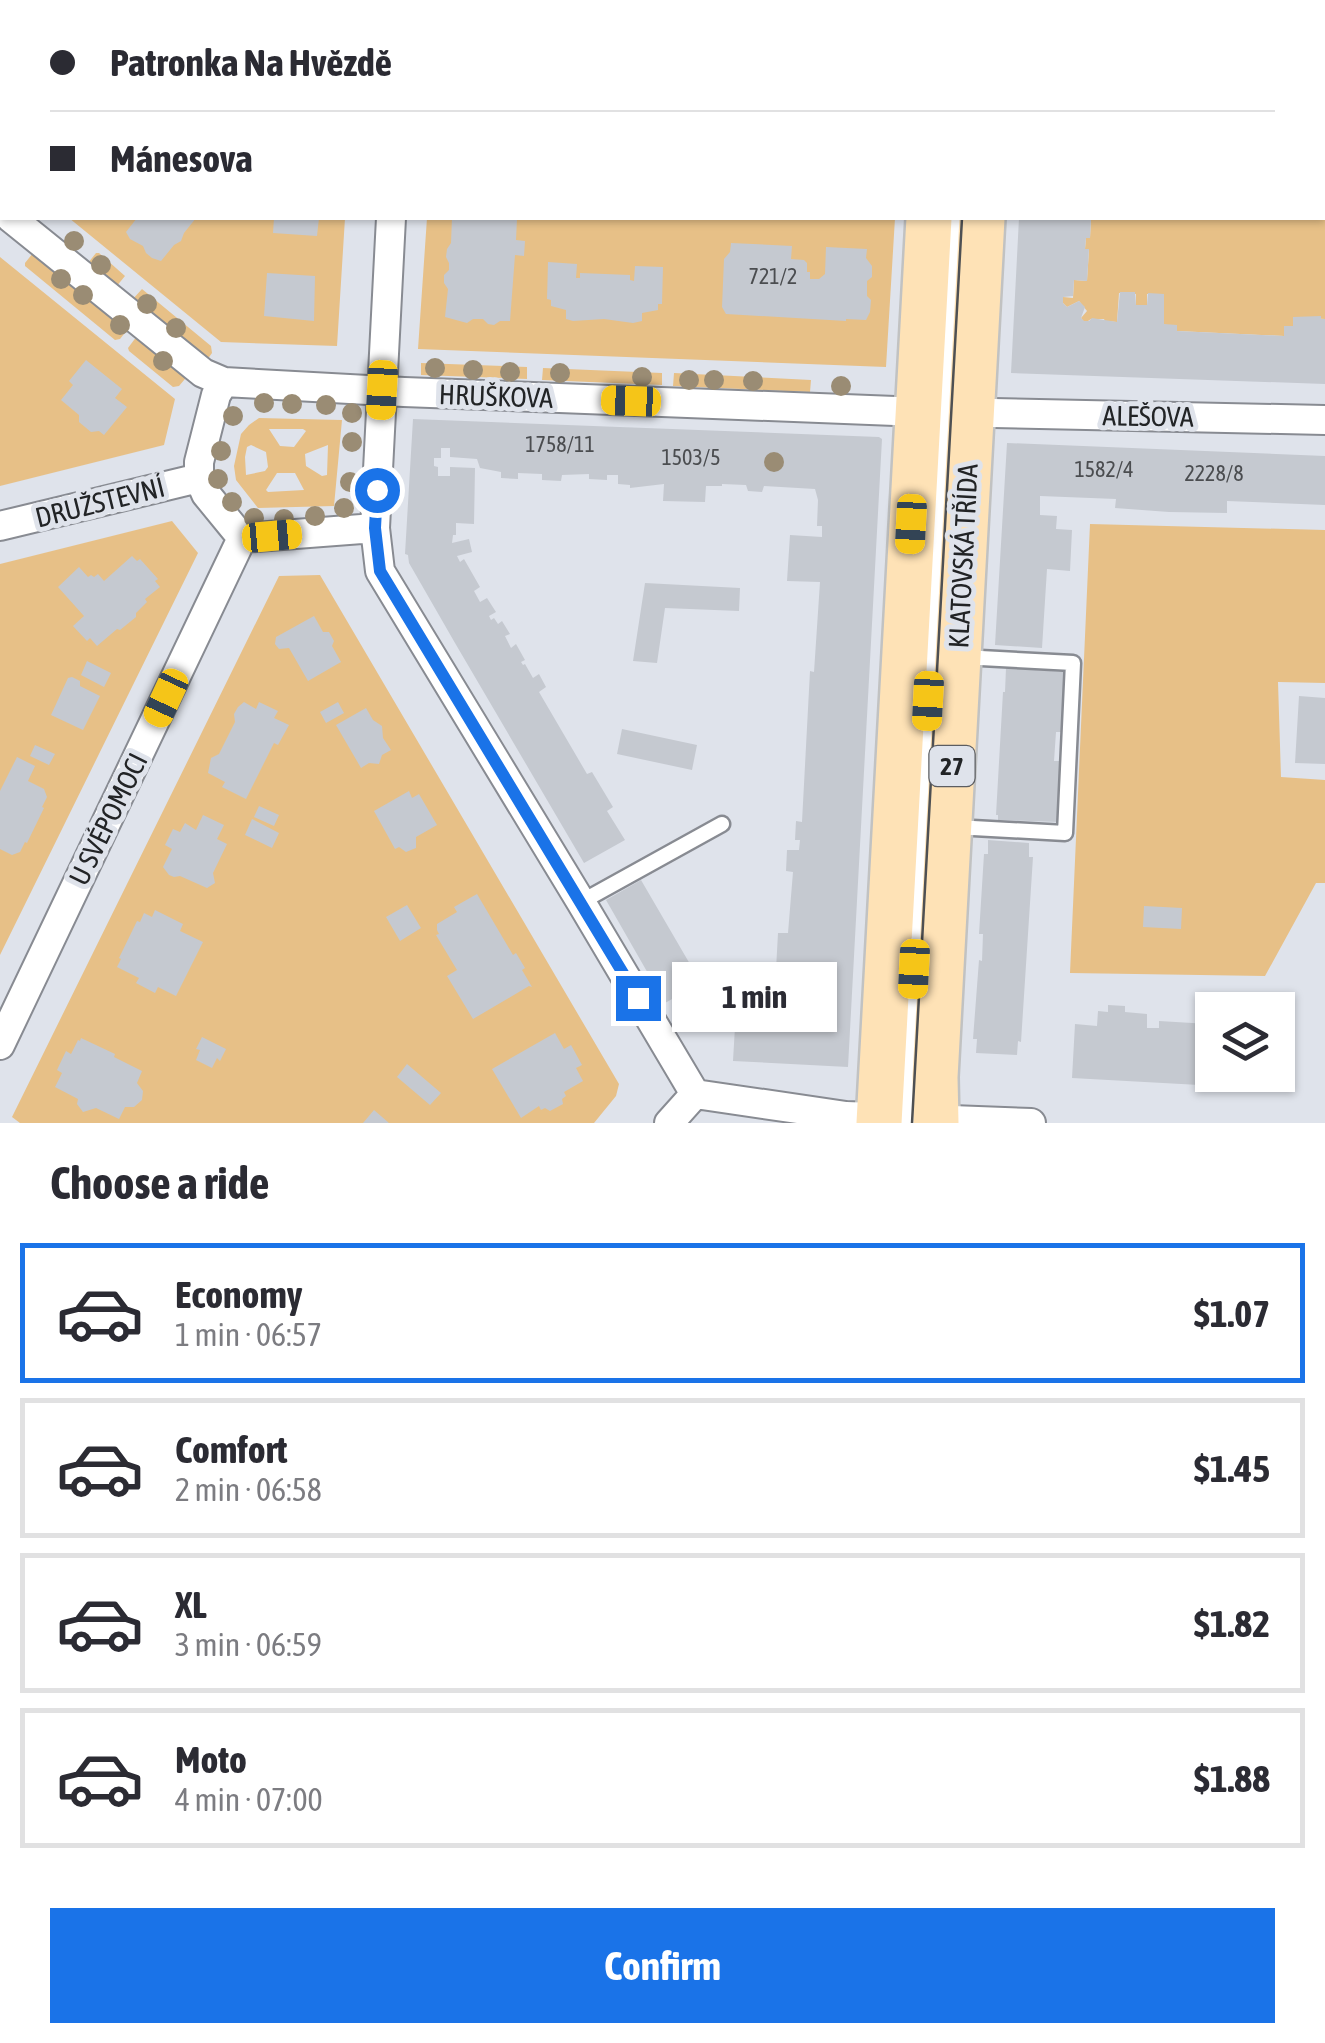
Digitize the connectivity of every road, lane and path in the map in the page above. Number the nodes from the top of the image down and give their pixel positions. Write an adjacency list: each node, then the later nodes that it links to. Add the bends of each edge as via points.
1 (13, 220): 6 (street, HRUŠKOVA, via 204,373)
2 (391, 220): 7 (street)
3 (929, 220): 8 (main road, KLATOVSKÁ TŘÍDA / 27)
4 (955, 220): 8 (lane, KLATOVSKÁ TŘÍDA)
5 (982, 220): 8 (main road, KLATOVSKÁ TŘÍDA / 27)
6 (224, 382): 7 (street, HRUŠKOVA); 10 (street)
7 (382, 390): 8 (street, HRUŠKOVA); 12 (street)
8 (944, 412): 9 (street, ALEŠOVA); 14 (main road, KLATOVSKÁ TŘÍDA / 27); 20 (main road, KLATOVSKÁ TŘÍDA / 27)
9 (1325, 420)
10 (199, 478): 11 (street, DRUŽSTEVNÍ); 13 (street)
11 (0, 526)
12 (375, 528): 13 (street); 17 (street, via 380,571)
13 (242, 538): 18 (street, U SVÉPOMOCI)
14 (958, 657): 16 (main road, KLATOVSKÁ TŘÍDA / 27); 16 (lane, via 1074,663 1066,833)
15 (722, 824): 17 (lane)
16 (949, 826): 20 (main road, KLATOVSKÁ TŘÍDA / 27, via 936,1077)
17 (582, 902): 19 (street)
18 (0, 1044)
19 (695, 1094): 20 (street); 21 (street)
20 (907, 1121): 22 (street)
21 (669, 1123)
22 (1031, 1123)

